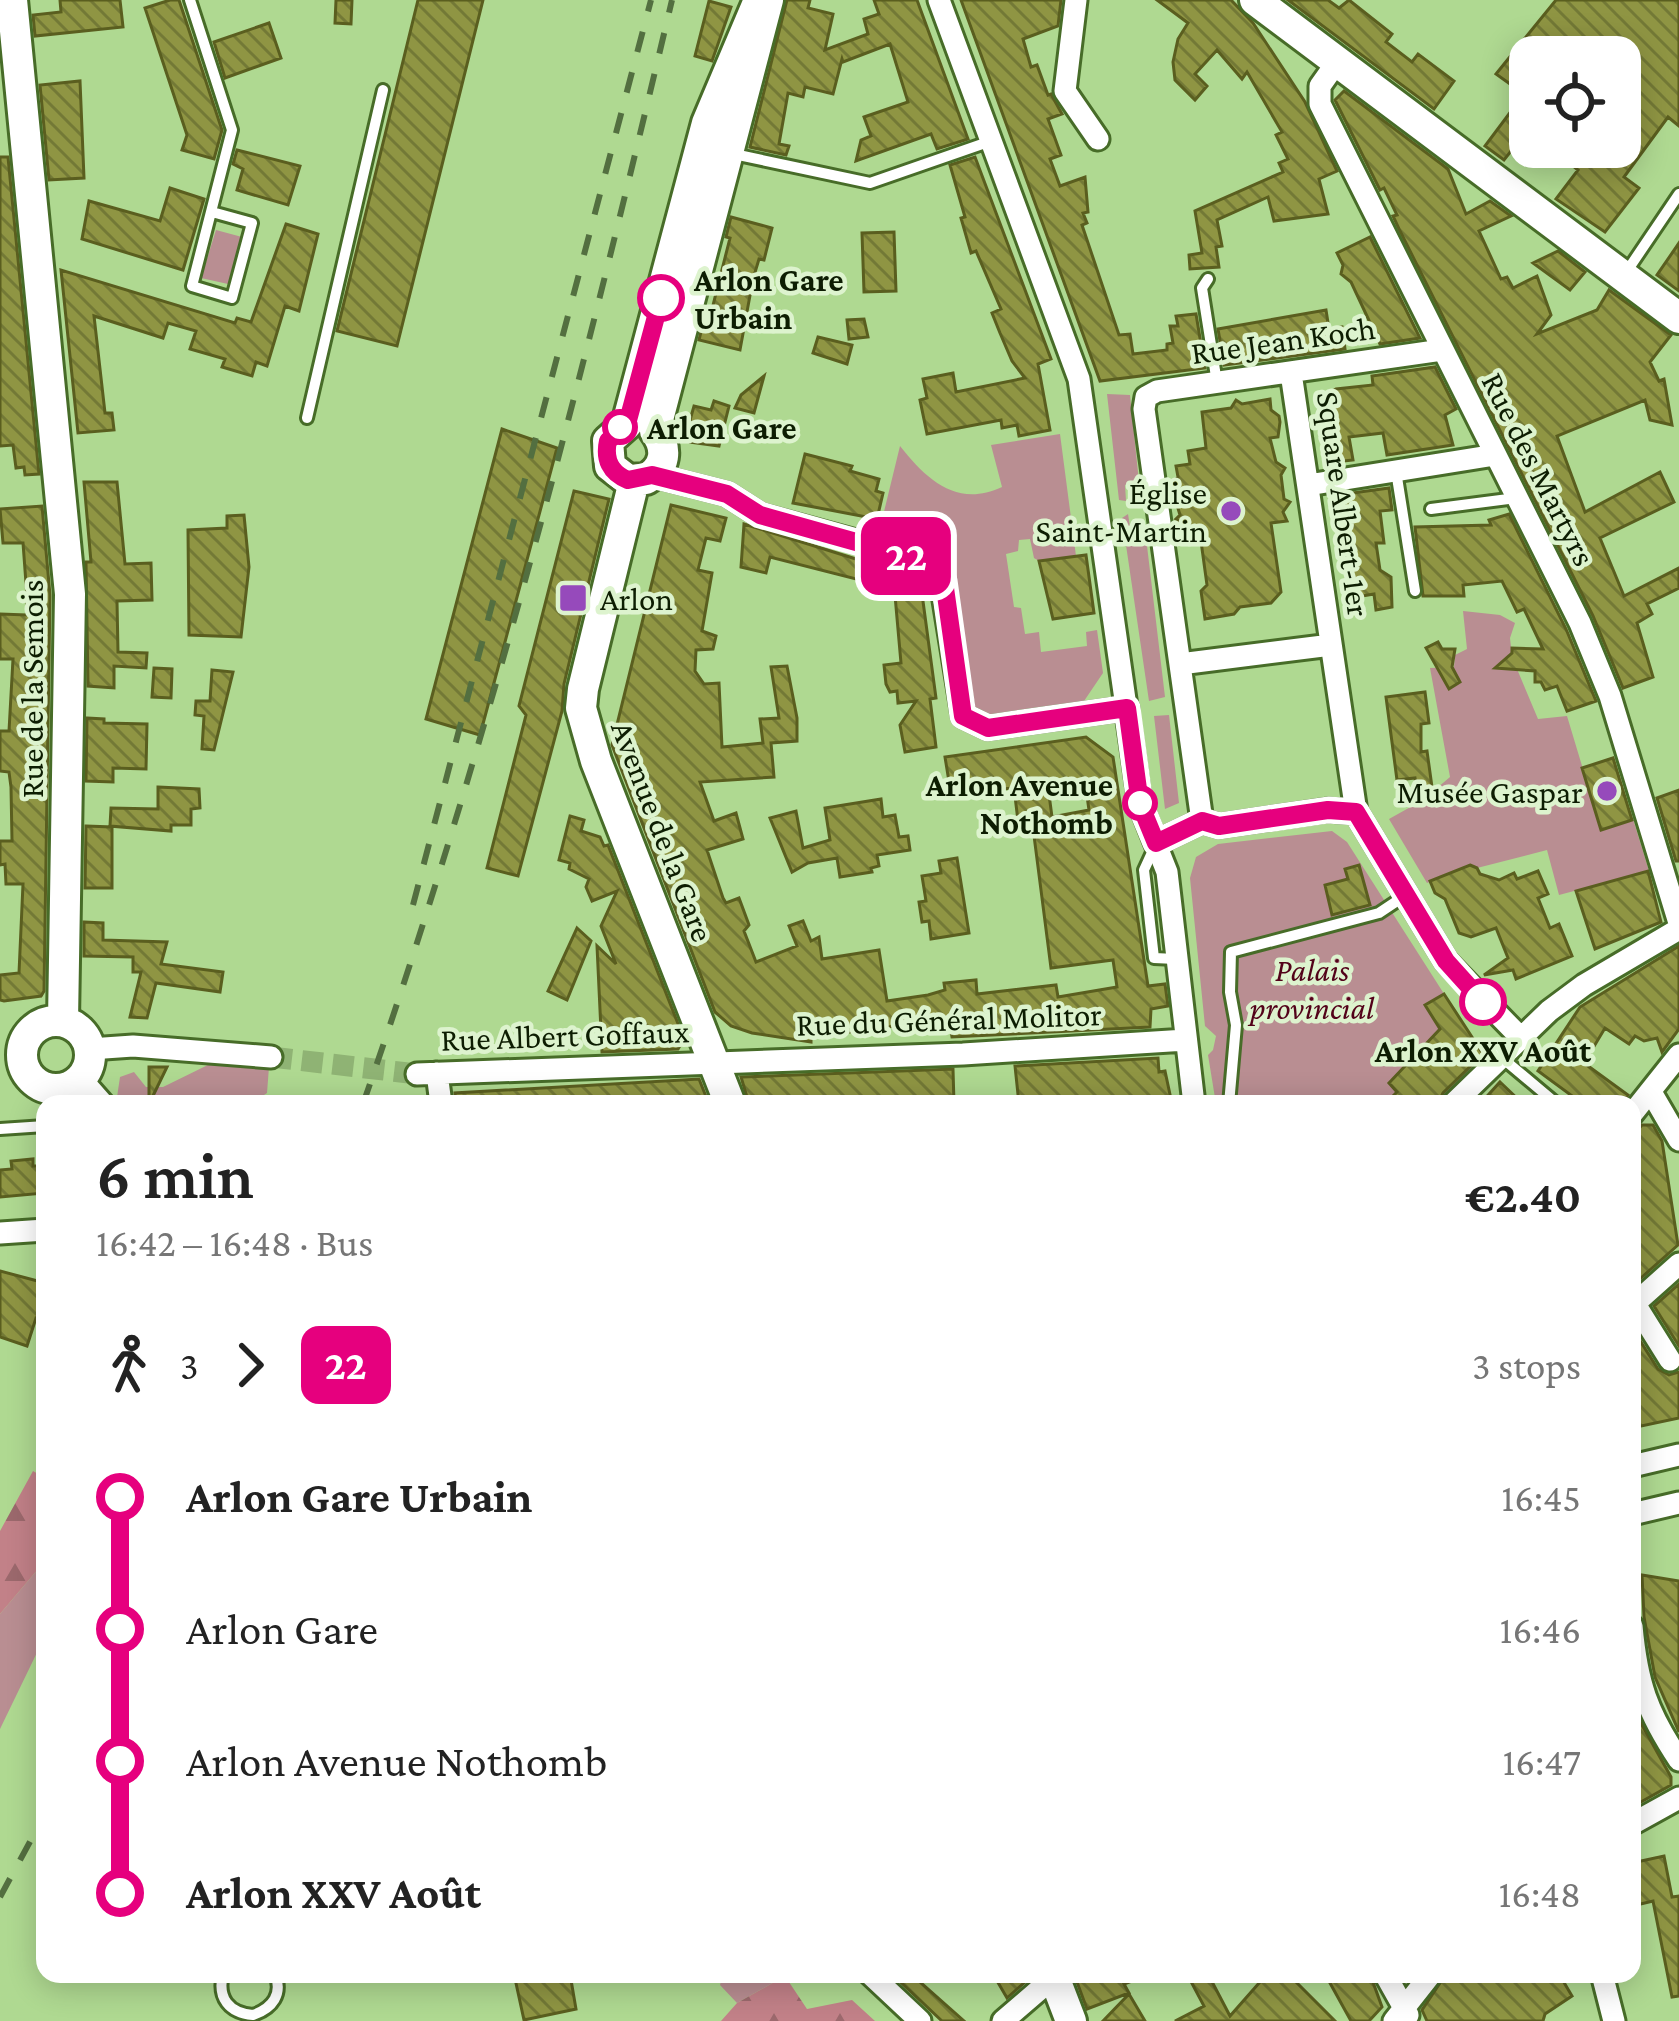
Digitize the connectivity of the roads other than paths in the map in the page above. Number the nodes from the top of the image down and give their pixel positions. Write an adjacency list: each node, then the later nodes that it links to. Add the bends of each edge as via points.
1 (12, 0): 36 (main road, Rue de la Semois, via 70,594)
2 (190, 0): 13 (lane, via 232,130)
3 (763, 0): 11 (main road, Avenue de la Gare); 23 (main road, Avenue de la Gare, via 706,123 630,416 606,449 615,473)
4 (939, 0): 10 (street)
5 (1076, 0): 9 (street, via 1065,92)
6 (1255, 0): 7 (main road)
7 (1337, 62): 14 (main road); 17 (street, Rue des Martyrs, via 1320,86 1320,104)
8 (383, 90): 20 (lane)
9 (1098, 139)
10 (991, 141): 11 (lane, via 870,183); 30 (street, via 1079,380)
11 (727, 152): 23 (main road, Avenue de la Gare, via 655,430 664,454)
12 (1679, 194): 14 (lane)
13 (212, 212): 13 (lane, via 192,286 232,298 252,223)
14 (1624, 277): 16 (main road)
15 (1208, 279): 19 (lane, via 1202,288)
16 (1679, 318)
17 (1442, 350): 18 (street, Rue Jean Koch); 21 (street, Rue des Martyrs)
18 (1291, 373): 19 (street, Rue Jean Koch); 24 (street, Square Albert-1er)
19 (1217, 383): 29 (street, Rue Jean Koch, via 1157,391 1144,409)
20 (307, 418)
21 (1495, 455): 22 (street); 25 (street, Rue des Martyrs)
22 (1396, 471): 24 (street); 27 (lane)
23 (643, 478): 30 (street, via 727,494 760,515 939,570 963,716 975,725); 42 (main road, Avenue de la Gare, via 580,708)
24 (1308, 485): 28 (street, Square Albert-1er)
25 (1516, 498): 26 (lane); 35 (street, Rue des Martyrs, via 1610,696)
26 (1431, 509)
27 (1415, 591)
28 (1331, 645): 29 (street, Square Albert-1er); 31 (street, Square Albert-1er)
29 (1180, 664): 32 (street)
30 (1127, 708): 33 (street, via 1140,804)
31 (1356, 812): 32 (street); 34 (street, Square Albert-1er)
32 (1202, 821): 33 (street)
33 (1156, 843): 38 (street, via 1167,872)
34 (1406, 896): 37 (street, Square Albert-1er, via 1446,961); 51 (lane, via 1379,913 1231,952)
35 (1679, 926): 37 (street, via 1584,985)
36 (63, 1022): 39 (main road, via 40,1024); 43 (main road, via 80,1031)
37 (1521, 1038): 41 (street)
38 (1186, 1040): 42 (street, Rue du Général Molitor); 50 (street)
39 (12, 1042): 45 (main road, via 22,1064)
40 (271, 1057): 43 (street, via 133,1046)
41 (1501, 1057): 52 (street); 53 (lane)
42 (715, 1061): 48 (street, Rue Albert Goffaux, via 427,1074); 49 (main road, Avenue de la Gare)
43 (85, 1064): 45 (main road, via 63,1089); 47 (street)
44 (1675, 1069): 46 (street)
45 (14, 1075)
46 (1651, 1091): 54 (street); 57 (street)
47 (99, 1095)
48 (437, 1095)
49 (727, 1095)
50 (1193, 1095)
51 (1230, 1095)
52 (1462, 1095)
53 (1546, 1095)
54 (1641, 1103)
55 (36, 1127): 56 (lane)
56 (0, 1130)
57 (1679, 1140)
58 (36, 1231): 59 (street)
59 (0, 1233)
60 (1679, 1264): 61 (street)
61 (1641, 1298)
62 (1641, 1317): 63 (street)
63 (1670, 1360)
64 (1679, 1455): 65 (street)
65 (1641, 1464)
66 (1676, 1508): 67 (street)
67 (1641, 1514)
68 (1641, 1692): 69 (street)
69 (1679, 1760)
70 (1679, 1798): 71 (street)
71 (1641, 1819)
72 (221, 1983): 82 (lane, via 223,1999)
73 (277, 1983): 82 (lane, via 273,2003)
74 (880, 1983): 83 (street)
75 (1045, 1983): 84 (street)
76 (1057, 1983): 85 (main road)
77 (1387, 1983): 86 (street)
78 (1389, 1983): 81 (street)
79 (1425, 1983): 81 (street)
80 (1604, 1983): 87 (street)
81 (1403, 2017)
82 (252, 2018)
83 (920, 2021)
84 (1003, 2021)
85 (1071, 2021)
86 (1384, 2021)
87 (1614, 2021)

